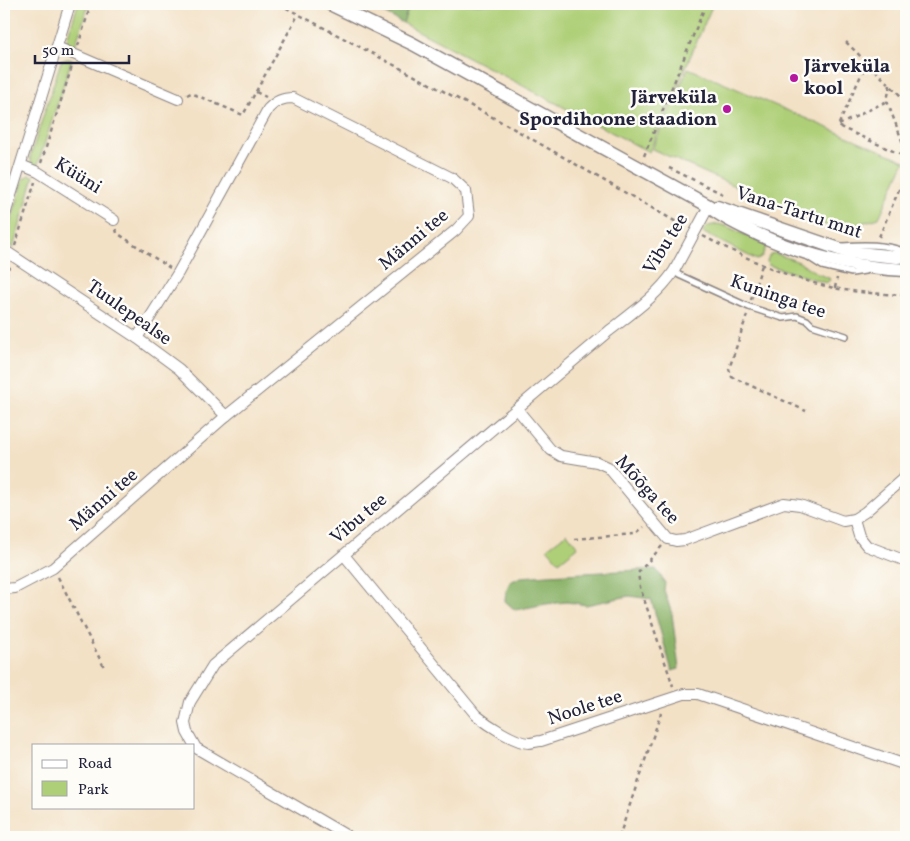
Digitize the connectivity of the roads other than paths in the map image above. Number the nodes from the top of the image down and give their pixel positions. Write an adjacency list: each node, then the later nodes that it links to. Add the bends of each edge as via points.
1 (70, 4): 3 (street)
2 (330, 4): 6 (street, Vana-Tartu mnt, via 413,44)
3 (57, 47): 4 (street); 5 (street)
4 (178, 99)
5 (21, 165): 7 (street); 8 (street, Küüni, via 38,172)
6 (709, 206): 9 (street, Vana-Tartu mnt); 13 (street, Vana-Tartu mnt, via 717,214 771,241 848,264); 14 (street, Vibu tee)
7 (4, 218)
8 (114, 220)
9 (834, 247): 10 (lane, via 863,244); 12 (street, Vana-Tartu mnt, via 848,252)
10 (906, 252)
11 (8, 253): 16 (street, Tuulepealse)
12 (906, 256)
13 (906, 270)
14 (674, 271): 15 (lane, Kuninga tee, via 749,307 783,318 797,316 812,325); 17 (street, Vibu tee, via 648,299)
15 (846, 336)
16 (137, 338): 18 (street, Tuulepealse, via 179,369); 18 (street, Männi tee, via 178,273 268,109 282,98 293,98 452,178 466,191 468,216 456,230)
17 (517, 408): 20 (street, Mõõga tee, via 551,450 561,456 608,467 668,539 676,542 784,503 800,505 843,521); 21 (street, Vibu tee)
18 (226, 416): 23 (street, Männi tee, via 53,568 15,588)
19 (906, 476): 20 (street)
20 (854, 519): 22 (street, via 859,536 867,546)
21 (344, 555): 24 (street, Vibu tee, via 213,664 190,702 185,723); 26 (street, Noole tee, via 476,715 520,741 541,741 684,694 698,694)
22 (906, 561)
23 (4, 589)
24 (194, 744)
25 (195, 746): 27 (street, Vibu tee)
26 (906, 765)
27 (349, 837)

